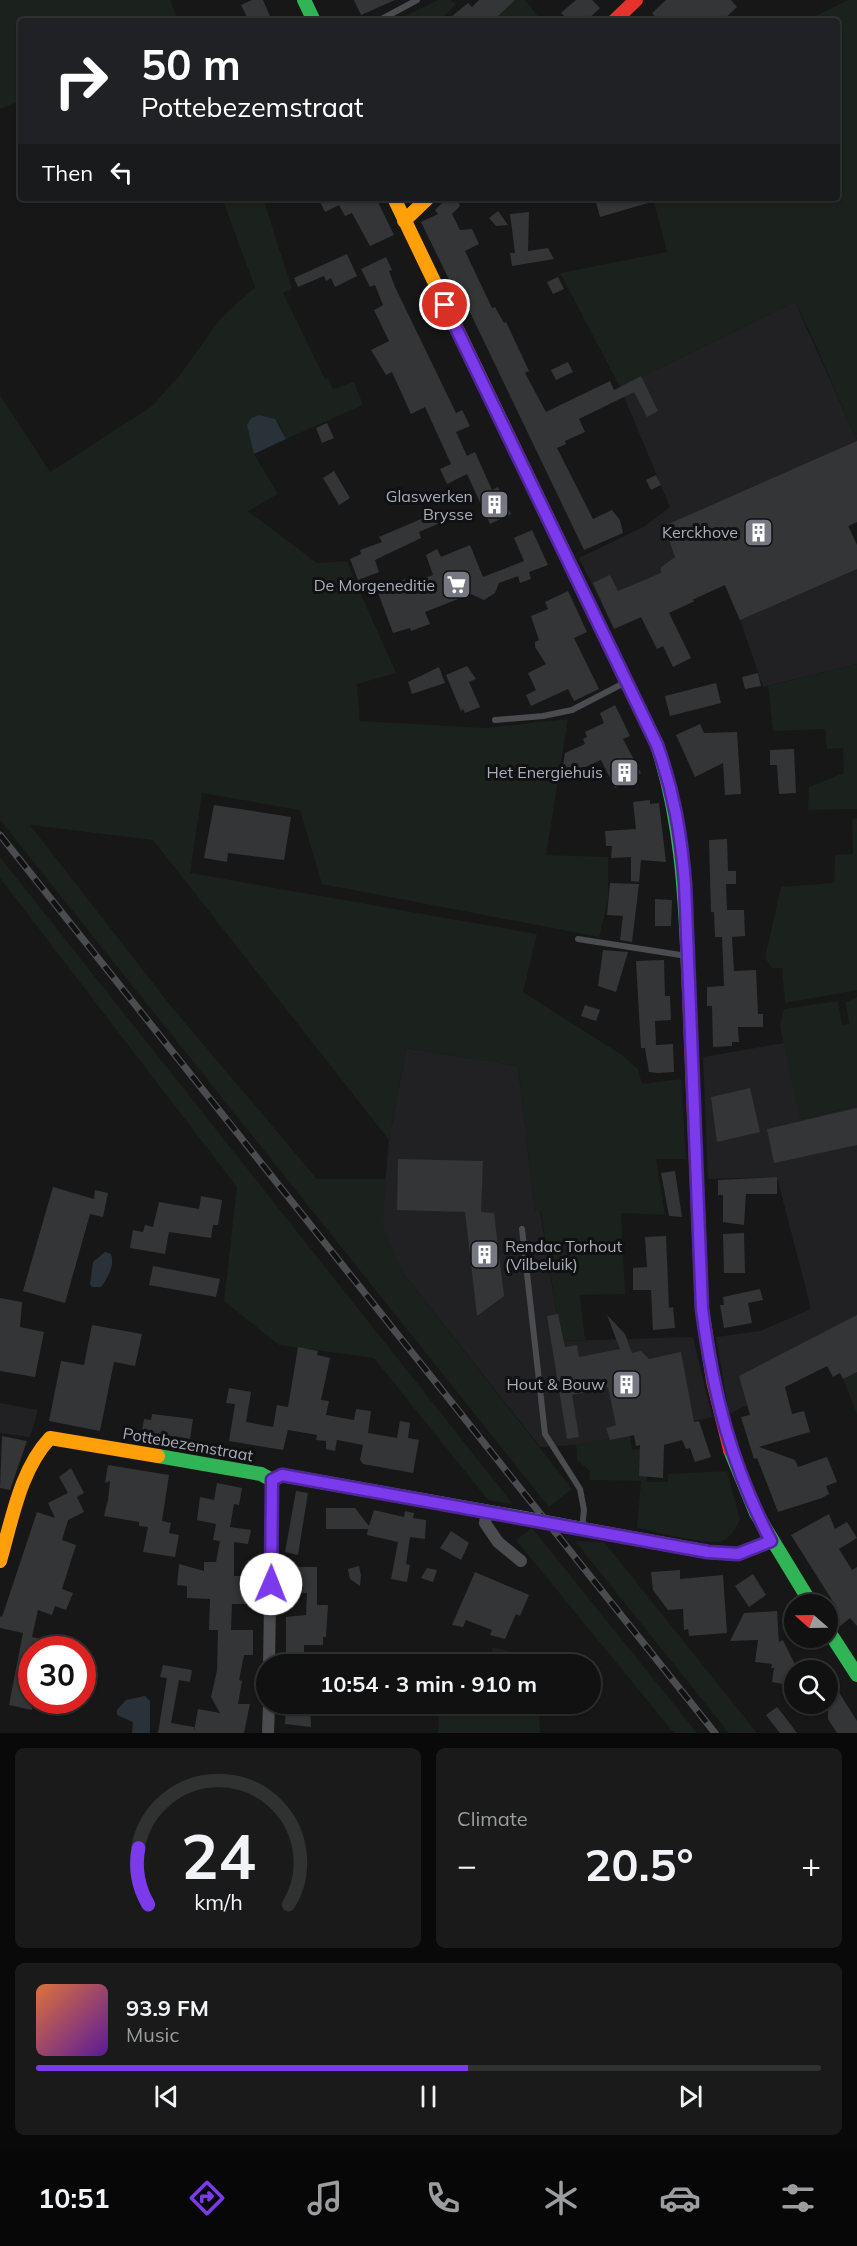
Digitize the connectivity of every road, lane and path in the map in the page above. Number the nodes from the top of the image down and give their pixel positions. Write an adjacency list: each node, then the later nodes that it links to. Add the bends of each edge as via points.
1 (304, 0): 4 (street)
2 (417, 0): 5 (lane)
3 (636, 0): 6 (street)
4 (313, 18)
5 (384, 18)
6 (617, 18)
7 (395, 201): 9 (street)
8 (425, 201): 9 (street)
9 (404, 221): 10 (street)
10 (626, 682): 11 (lane, via 572,710); 13 (street, via 657,745 679,822)
11 (495, 720)
12 (578, 939): 13 (lane)
13 (687, 957): 18 (street, via 702,1309 710,1368 727,1439 748,1498)
14 (522, 1229): 17 (lane, via 545,1434 580,1489)
15 (272, 1480): 16 (street, Pottebezemstraat, via 282,1475); 19 (street, Pottebezemstraat, via 261,1474 204,1463 50,1438 42,1444 26,1479); 23 (street)
16 (487, 1511): 17 (street, Pottebezemstraat, bridge); 20 (street, via 485,1523 498,1542)
17 (582, 1529): 18 (street, Pottebezemstraat, via 738,1554)
18 (771, 1541): 21 (street)
19 (0, 1561)
20 (521, 1561)
21 (805, 1594)
22 (838, 1646): 24 (street)
23 (269, 1654)
24 (857, 1675)
25 (269, 1714): 26 (street)
26 (268, 1733)

